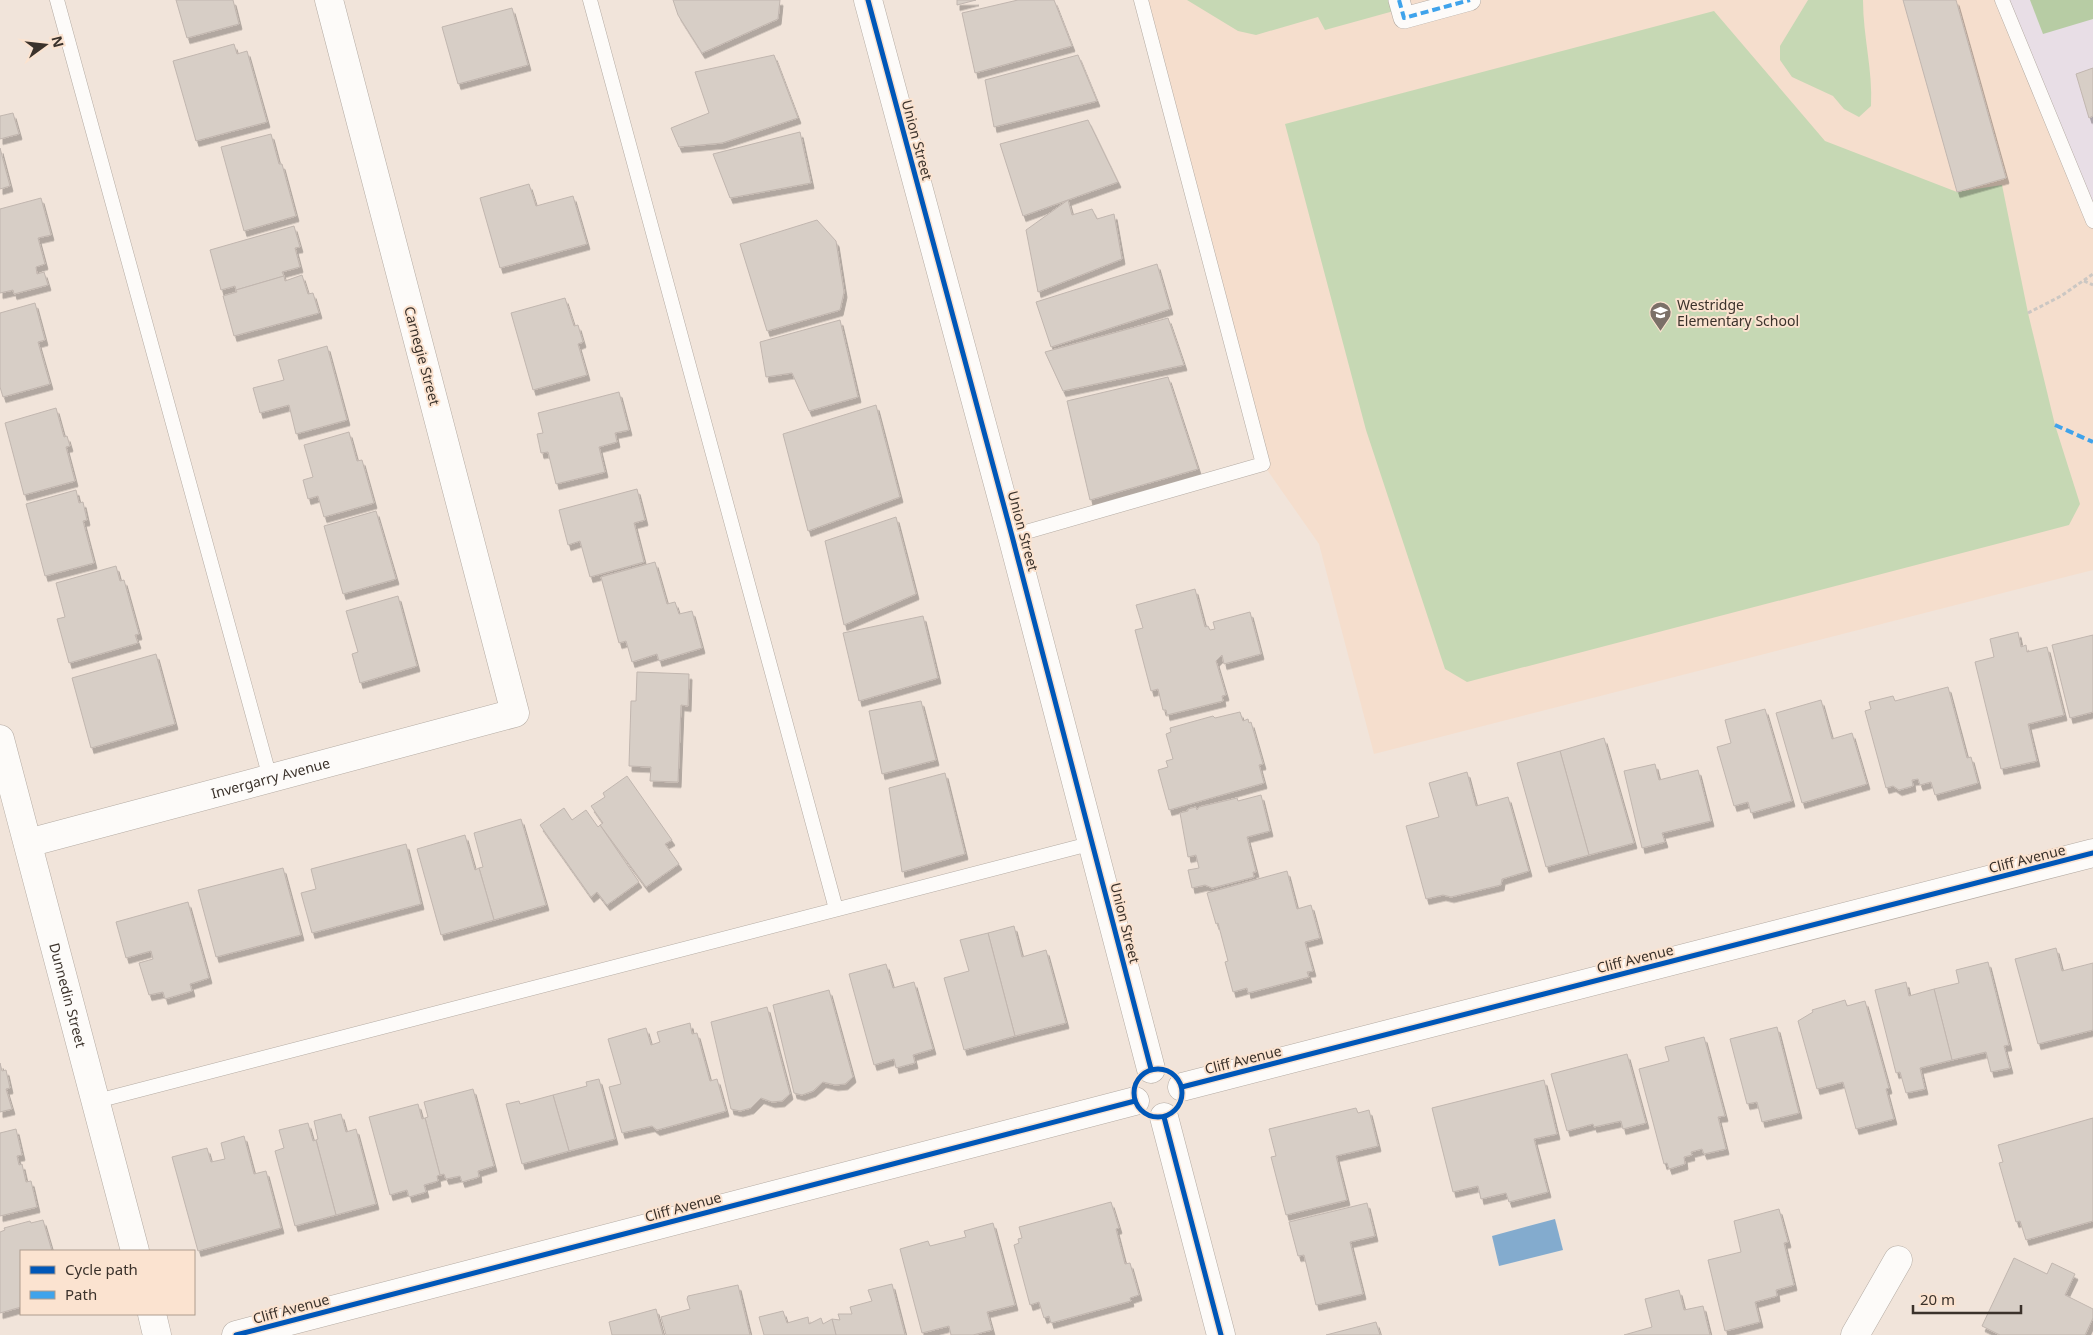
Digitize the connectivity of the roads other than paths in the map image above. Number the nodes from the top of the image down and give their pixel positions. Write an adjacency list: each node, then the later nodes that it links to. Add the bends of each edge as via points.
1 (57, 0): 13 (lane)
2 (328, 0): 11 (street, Carnegie Street)
3 (590, 0): 17 (lane)
4 (868, 0): 10 (street, Union Street)
5 (1141, 0): 10 (lane, via 1263,464)
6 (1399, 0): 7 (street, via 1404,18)
7 (1470, 0)
8 (2002, 0): 9 (lane)
9 (2093, 220)
10 (1012, 536): 15 (street, Union Street)
11 (515, 713): 13 (street, Invergarry Avenue)
12 (0, 738): 14 (street, Dunnedin Street)
13 (270, 778): 14 (street, Invergarry Avenue)
14 (28, 843): 21 (street, Dunnedin Street)
15 (1094, 844): 17 (lane); 18 (street, Union Street)
16 (2093, 853): 19 (street, Cliff Avenue)
17 (836, 909): 21 (lane)
18 (1152, 1069): 19 (street, via 1159,1068 1174,1074); 20 (street, via 1138,1078)
19 (1182, 1087): 22 (street, via 1181,1103)
20 (1134, 1101): 22 (street, via 1150,1116); 27 (street, Cliff Avenue)
21 (97, 1102): 23 (street, Dunnedin Street)
22 (1164, 1117): 28 (street)
23 (136, 1250)
24 (1898, 1260): 29 (street)
25 (152, 1315): 26 (street)
26 (157, 1335)
27 (236, 1335)
28 (1220, 1335)
29 (1855, 1335)

